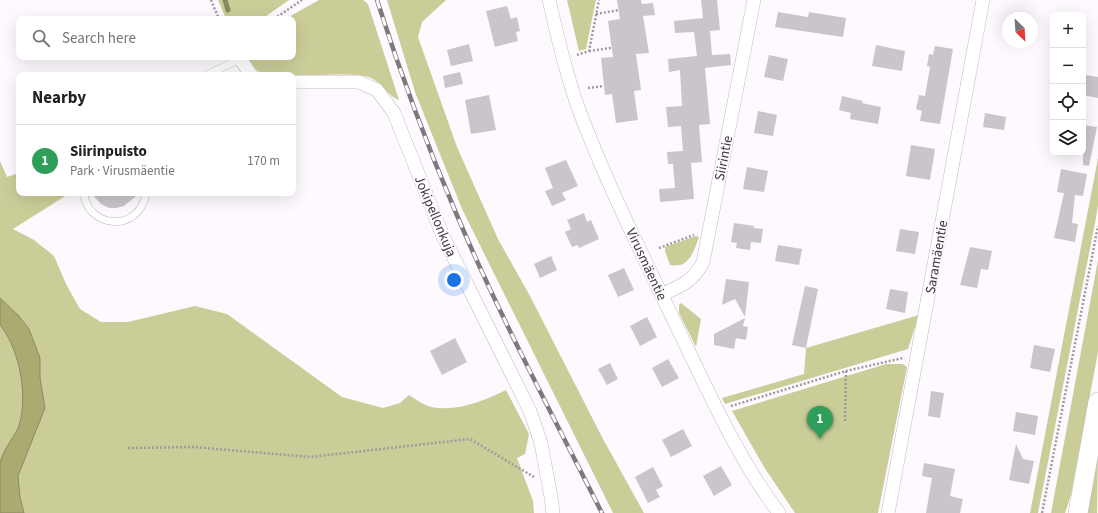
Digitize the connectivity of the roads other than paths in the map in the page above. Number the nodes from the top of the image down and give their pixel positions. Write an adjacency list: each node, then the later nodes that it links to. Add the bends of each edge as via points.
1 (549, 0): 11 (street, Virusmäentie, via 560,49 585,126)
2 (754, 0): 11 (street, Siirintie, via 703,262 696,275 683,286)
3 (983, 0): 15 (street, Saramäentie)
4 (236, 60): 6 (lane)
5 (241, 60): 7 (street)
6 (212, 72)
7 (249, 72)
8 (296, 82): 13 (street, Jokipellonkuja, via 359,82 369,85 377,90 394,113 440,229 530,410 541,443)
9 (84, 196): 10 (lane, via 91,210 99,217 120,222 139,212)
10 (145, 196)
11 (661, 295): 14 (street, Virusmäentie, via 728,431 751,473)
12 (1098, 402): 16 (main road)
13 (553, 513)
14 (779, 513)
15 (888, 513)
16 (1078, 513)

